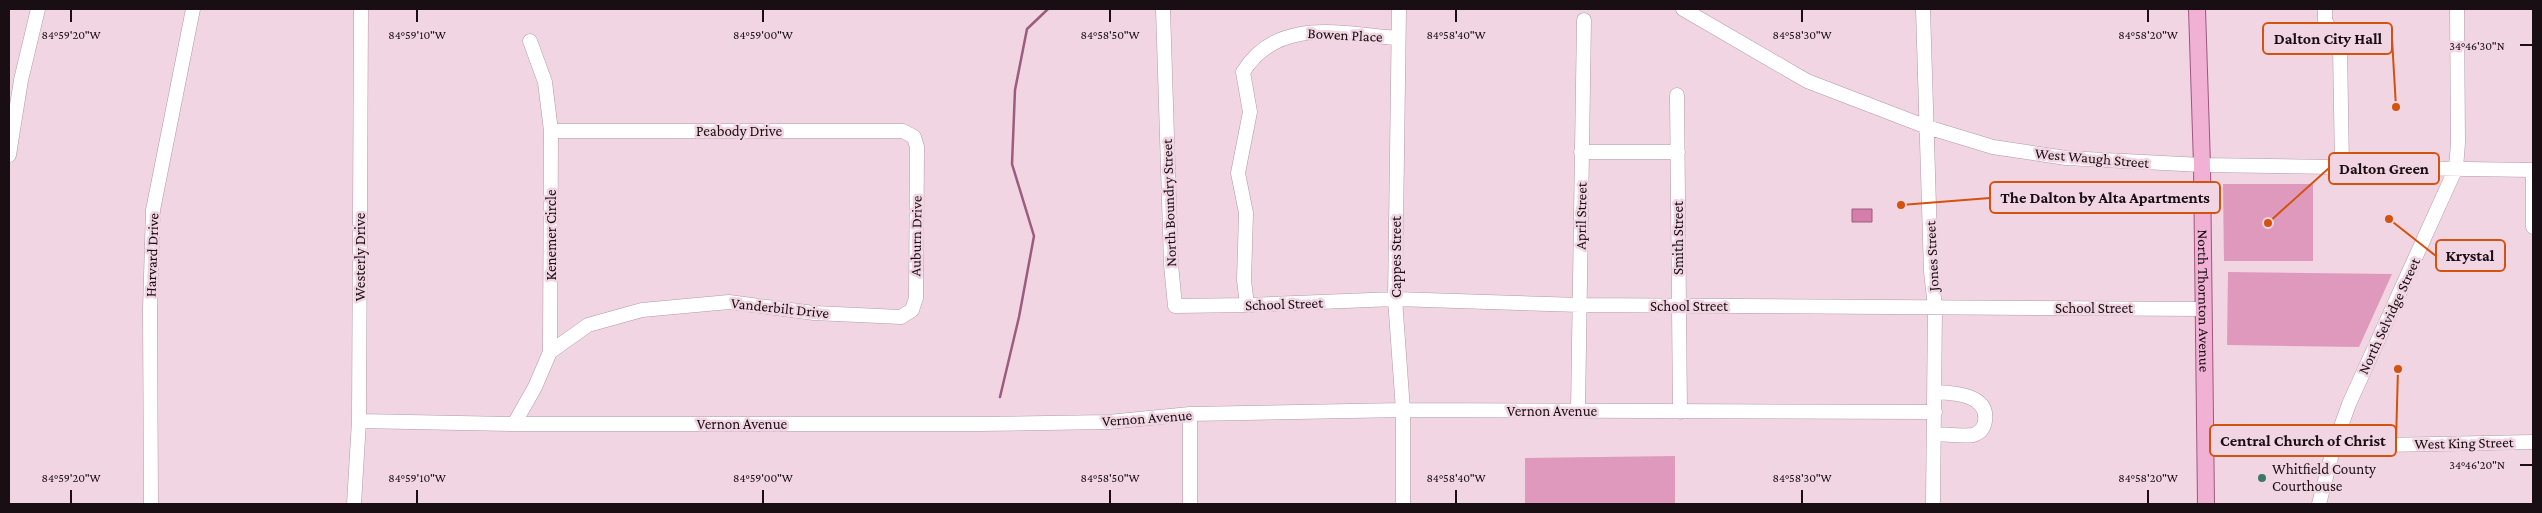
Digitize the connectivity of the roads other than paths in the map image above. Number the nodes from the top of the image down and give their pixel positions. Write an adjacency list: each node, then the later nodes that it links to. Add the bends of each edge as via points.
1 (38, 9): 20 (street, via 21,80)
2 (193, 9): 47 (street, Harvard Drive, via 153,210)
3 (361, 9): 42 (street, Westerly Drive)
4 (1163, 9): 29 (street, North Boundry Street)
5 (1399, 9): 12 (street, Cappes Street)
6 (1683, 9): 15 (street, West Waugh Street, via 1808,80)
7 (1923, 9): 15 (street, Jones Street)
8 (2197, 9): 21 (main road, North Thornton Avenue)
9 (2325, 9): 22 (street, via 2325,20 2340,48)
10 (2457, 9): 23 (street, North Selvidge Street)
11 (1584, 20): 18 (street, April Street)
12 (1398, 38): 27 (street, Cappes Street); 30 (street, Bowen Place, via 1294,33 1269,44 1248,63 1243,72 1250,112 1238,173 1246,213 1244,280)
13 (530, 41): 16 (street, Kenemer Circle, via 545,82)
14 (1677, 95): 19 (street, Smith Street)
15 (1927, 127): 21 (street, West Waugh Street, via 1993,146 2066,158); 32 (street, Jones Street)
16 (551, 131): 17 (street, Peabody Drive, via 903,131 914,137); 35 (street, Kenemer Circle)
17 (917, 147): 34 (street, Auburn Drive, via 916,298 912,310)
18 (1582, 152): 19 (street); 28 (street, April Street)
19 (1678, 152): 31 (street, Smith Street)
20 (9, 155)
21 (2202, 165): 22 (street, West Waugh Street); 33 (main road, North Thornton Avenue)
22 (2342, 166): 23 (street, West Waugh Street)
23 (2456, 168): 24 (street, West Waugh Street); 46 (street, North Selvidge Street, via 2363,371)
24 (2533, 170): 25 (street)
25 (2533, 186): 26 (street)
26 (2533, 227)
27 (1396, 298): 28 (street, School Street); 30 (street, School Street); 37 (street, Cappes Street)
28 (1580, 305): 31 (street, School Street); 38 (street, April Street)
29 (1175, 306): 30 (street, School Street)
30 (1247, 306)
31 (1678, 306): 32 (street, School Street); 39 (street, Smith Street)
32 (1935, 307): 33 (street, School Street); 36 (street, Jones Street)
33 (2203, 309): 52 (main road, North Thornton Avenue)
34 (901, 317): 35 (street, Vanderbilt Drive, via 814,313 729,302 671,307 642,310 588,326)
35 (550, 352): 43 (street, Kenemer Circle)
36 (1935, 392): 40 (street, Jones Street); 44 (street, via 1962,394 1975,400 1986,416 1980,432 1973,435)
37 (1403, 410): 38 (street, Vernon Avenue); 41 (street, Vernon Avenue); 50 (street, Cappes Street)
38 (1578, 411): 39 (street, Vernon Avenue)
39 (1680, 412): 40 (street, Vernon Avenue)
40 (1935, 412): 44 (street, Jones Street)
41 (1190, 414): 43 (street, Vernon Avenue, via 1108,422); 49 (street)
42 (359, 421): 43 (street, Vernon Avenue); 48 (street, Westerly Drive)
43 (514, 424)
44 (1935, 434): 51 (street, Jones Street)
45 (2533, 442): 46 (street, West King Street)
46 (2334, 446): 53 (street, North Selvidge Street)
47 (151, 504)
48 (354, 504)
49 (1190, 504)
50 (1403, 504)
51 (1933, 504)
52 (2206, 504)
53 (2319, 504)

